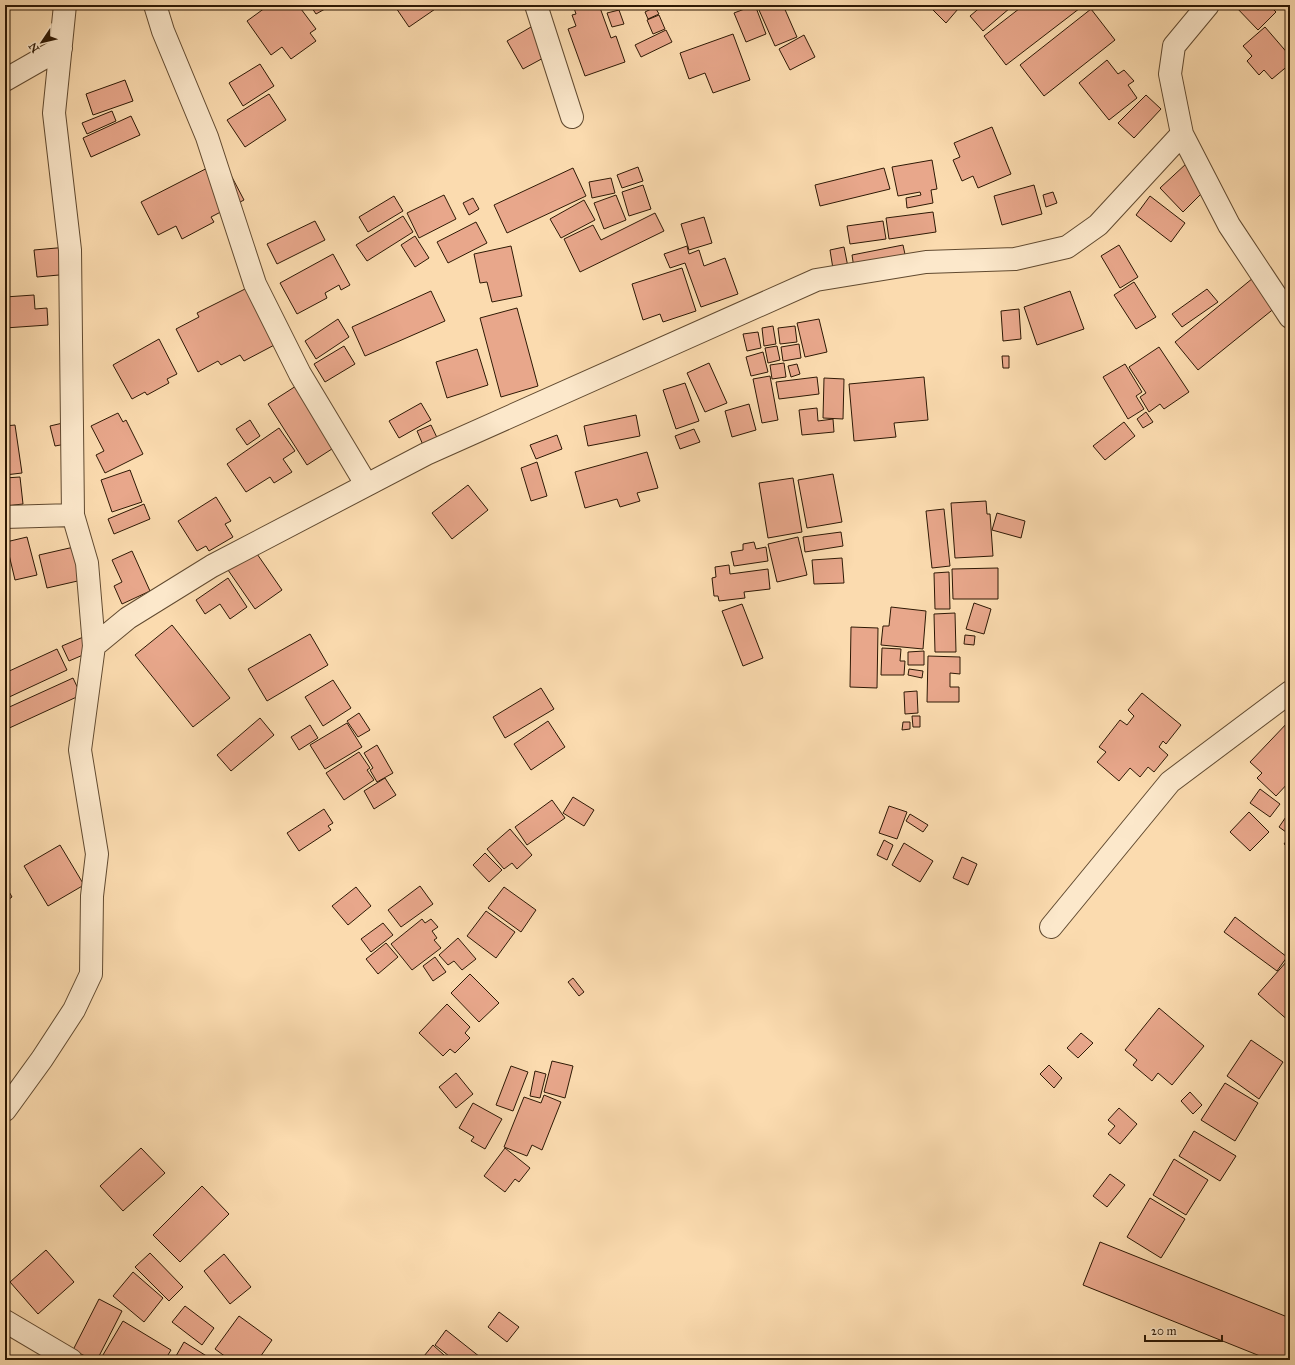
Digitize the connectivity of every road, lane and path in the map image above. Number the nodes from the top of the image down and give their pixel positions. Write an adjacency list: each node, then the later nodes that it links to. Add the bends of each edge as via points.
1 (65, 5): 5 (street)
2 (155, 5): 10 (street, via 163,31 207,137 255,284 300,374)
3 (536, 5): 7 (street)
4 (1208, 5): 8 (street, via 1174,46 1170,74)
5 (61, 48): 6 (street); 11 (street, via 54,113 70,250)
6 (5, 80)
7 (572, 117)
8 (1182, 134): 9 (street, via 1229,225); 10 (street, via 1098,225 1067,247 1015,259 926,262 816,280 426,454)
9 (1290, 317)
10 (366, 484): 13 (street, via 212,566 128,618)
11 (73, 515): 12 (street); 13 (street, via 87,563)
12 (5, 517)
13 (94, 646): 16 (street, via 80,750 97,854 92,896 91,974 74,1010)
14 (1290, 692): 15 (street, via 1170,782)
15 (1051, 927)
16 (5, 1110)
17 (5, 1321): 18 (street)
18 (71, 1360)

